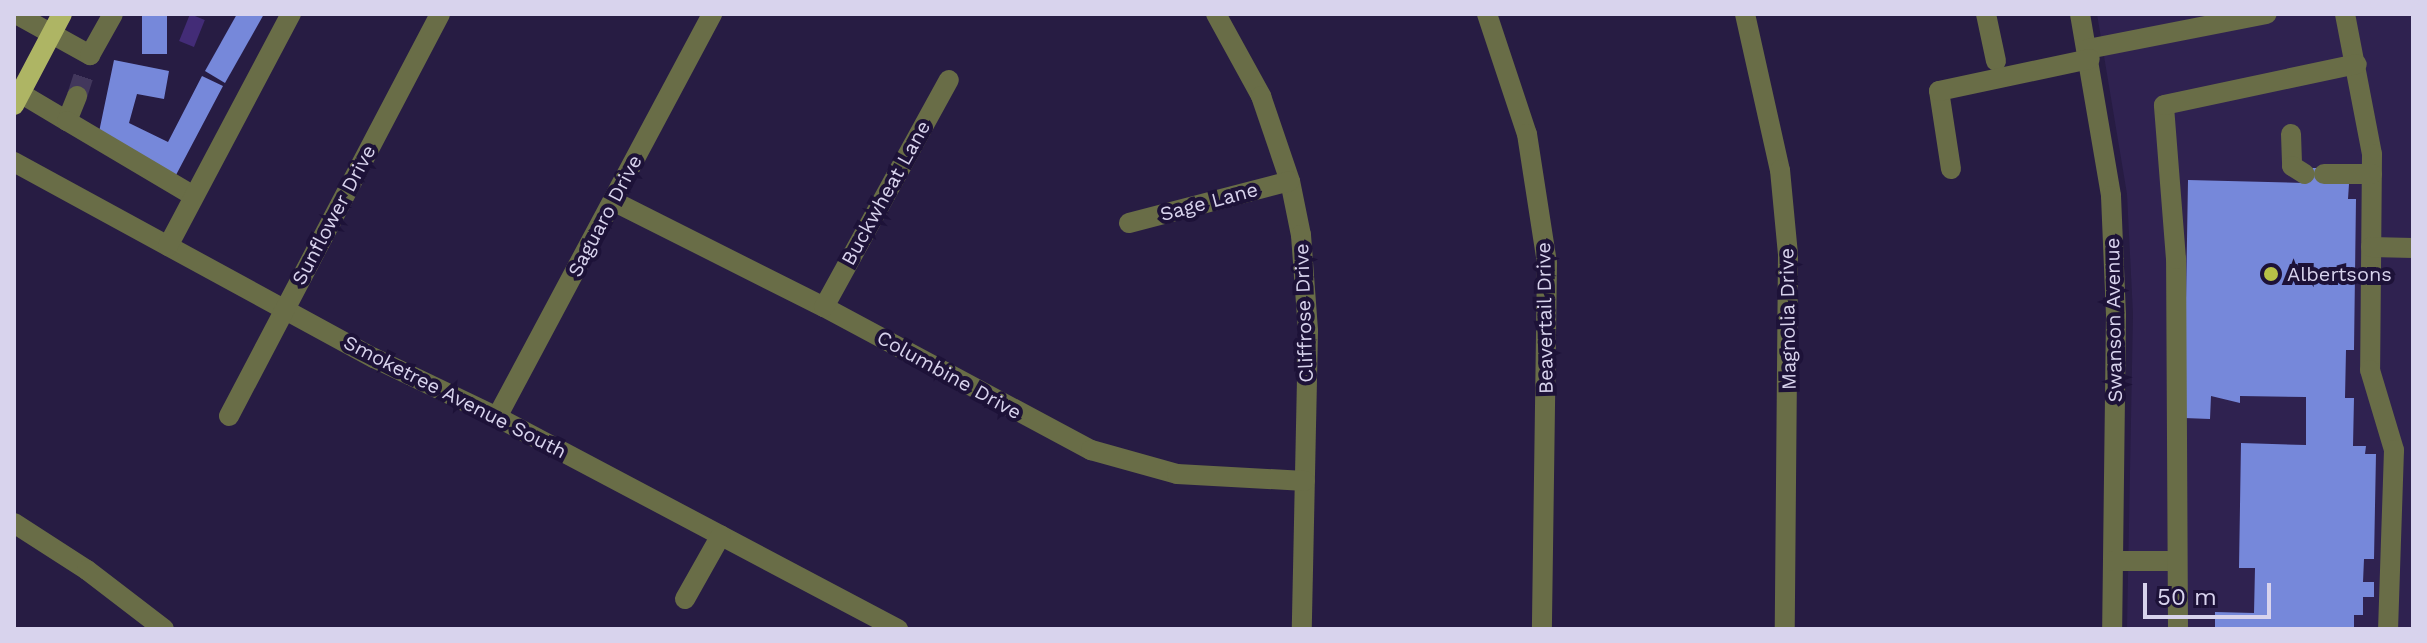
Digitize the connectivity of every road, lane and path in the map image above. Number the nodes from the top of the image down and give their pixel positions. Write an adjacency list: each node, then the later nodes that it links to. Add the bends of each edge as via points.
1 (16, 14): 14 (street)
2 (62, 14): 14 (main road)
3 (113, 14): 14 (street, via 87,63)
4 (291, 14): 27 (street)
5 (440, 14): 34 (street, Sunflower Drive)
6 (712, 14): 28 (street, Saguaro Drive)
7 (1487, 14): 47 (street, Beavertail Drive, via 1527,134 1547,263)
8 (1745, 14): 48 (street, Magnolia Drive, via 1780,170 1788,254)
9 (1986, 14): 16 (street)
10 (2080, 14): 15 (street, Swanson Avenue)
11 (2267, 14): 15 (street)
12 (2345, 14): 17 (street)
13 (1218, 15): 26 (street, Cliffrose Drive, via 1261,96)
14 (51, 35): 20 (main road)
15 (2089, 54): 24 (street, via 1939,91); 41 (street, Swanson Avenue, via 2111,196 2116,314)
16 (1996, 61)
17 (2357, 64): 25 (street); 42 (street, via 2164,105 2176,259)
18 (949, 80): 33 (street, Buckwheat Lane)
19 (77, 96): 21 (street)
20 (16, 102): 21 (street)
21 (67, 121): 27 (street)
22 (2291, 134): 25 (street, via 2292,166 2314,174)
23 (14, 162): 30 (street, Smoketree Avenue South)
24 (1951, 169)
25 (2372, 174): 31 (street)
26 (1290, 181): 29 (street, Sage Lane); 37 (street, Cliffrose Drive, via 1307,283)
27 (194, 196): 30 (street)
28 (613, 201): 33 (street, Columbine Drive); 36 (street, Saguaro Drive)
29 (1129, 223)
30 (168, 246): 34 (street, Smoketree Avenue South)
31 (2371, 247): 32 (street); 38 (street, via 2370,370)
32 (2413, 248)
33 (824, 307): 37 (street, Columbine Drive, via 1064,438 1119,461 1206,478)
34 (284, 308): 35 (street, Sunflower Drive); 36 (street, Smoketree Avenue South)
35 (229, 416)
36 (497, 417): 40 (street, Smoketree Avenue South)
37 (1305, 481): 46 (street, Cliffrose Drive)
38 (2403, 494): 51 (street)
39 (14, 523): 44 (street)
40 (721, 535): 43 (street); 45 (street, Smoketree Avenue South)
41 (2113, 561): 42 (street); 49 (street, Swanson Avenue)
42 (2177, 561): 50 (street)
43 (685, 599)
44 (164, 629)
45 (898, 629)
46 (1302, 629)
47 (1542, 629)
48 (1785, 629)
49 (2112, 629)
50 (2178, 629)
51 (2388, 629)

